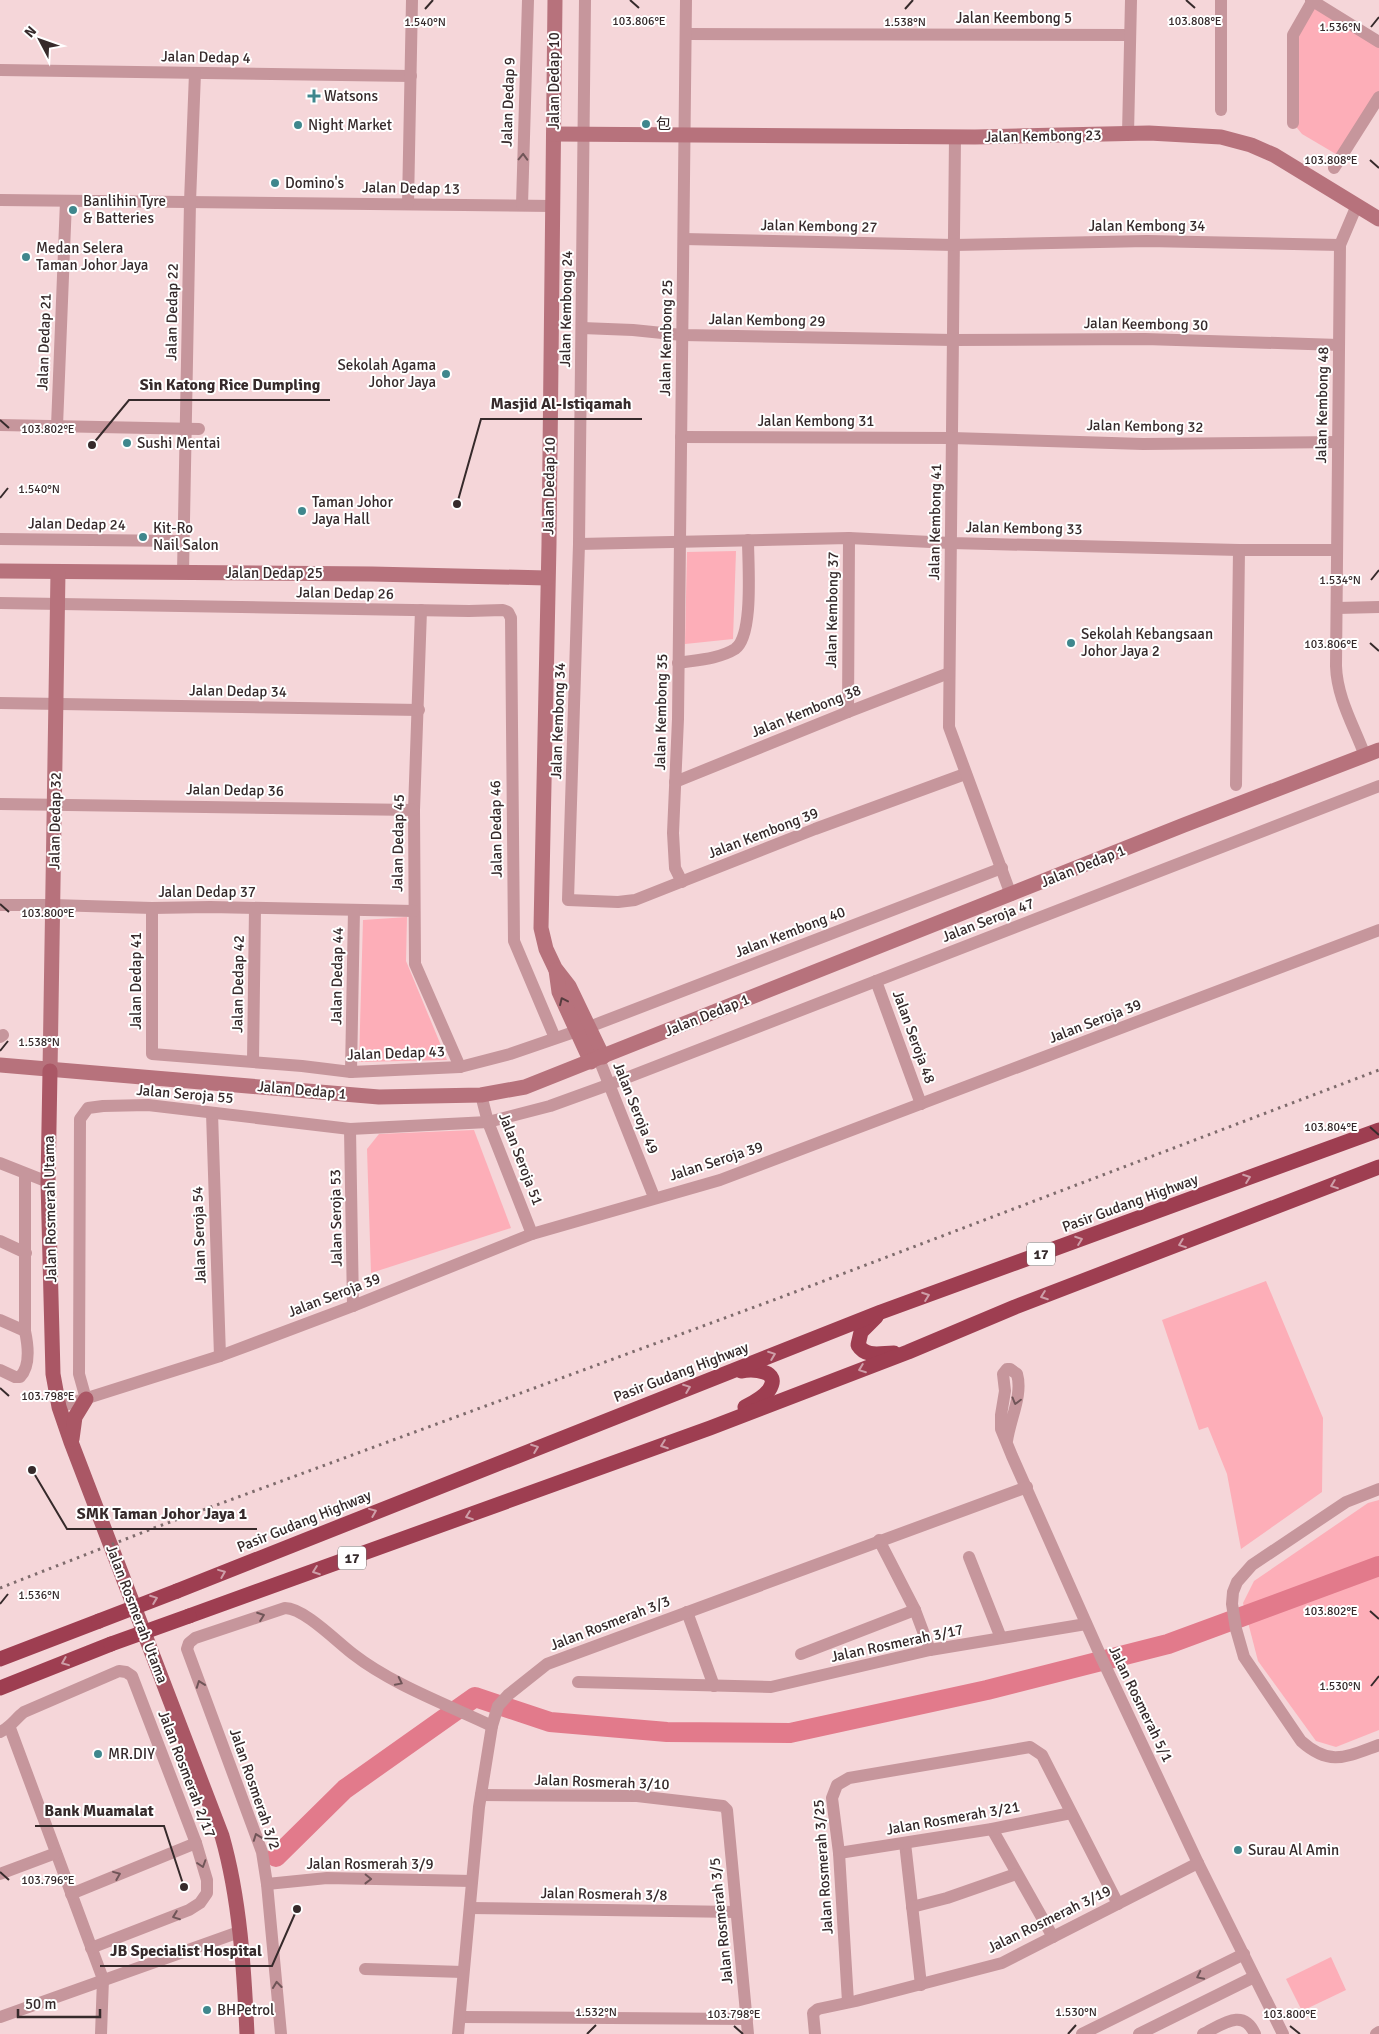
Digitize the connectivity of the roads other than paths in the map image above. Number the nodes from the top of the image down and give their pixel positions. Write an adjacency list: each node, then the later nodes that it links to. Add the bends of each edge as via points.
1 (412, 0): 14 (street)
2 (528, 0): 28 (street, Jalan Dedap 9, one-way to 2)
3 (554, 0): 18 (main road, Jalan Dedap 10)
4 (585, 0): 19 (street, Jalan Kembong 24)
5 (686, 0): 9 (street, Jalan Kembong 25)
6 (1131, 0): 10 (street)
7 (1221, 0): 16 (street)
8 (1312, 0): 11 (street); 17 (street, via 1293,35)
9 (687, 34): 10 (street, Jalan Keembong 5); 21 (street, Jalan Kembong 25)
10 (1130, 35): 20 (street)
11 (1379, 42)
12 (0, 70): 13 (street, Jalan Dedap 4)
13 (195, 73): 14 (street, Jalan Dedap 4); 26 (street, Jalan Dedap 22)
14 (411, 76): 27 (street)
15 (1379, 97): 23 (street)
16 (1221, 110)
17 (1293, 123)
18 (554, 134): 19 (main road, Jalan Kembong 23); 30 (main road, Jalan Dedap 10)
19 (584, 134): 21 (main road, Jalan Kembong 23); 35 (street, Jalan Kembong 24)
20 (1128, 134): 22 (main road, Jalan Kembong 23); 29 (main road, Jalan Kembong 23, via 1221,137 1250,145 1274,155)
21 (686, 136): 22 (main road, Jalan Kembong 23); 32 (street, Jalan Kembong 25)
22 (955, 137): 33 (street, Jalan Kembong 41)
23 (1334, 168)
24 (0, 200): 25 (street, Jalan Dedap 13)
25 (66, 201): 26 (street, Jalan Dedap 13); 40 (street, Jalan Dedap 21)
26 (190, 202): 27 (street, Jalan Dedap 13); 41 (street, Jalan Dedap 22)
27 (408, 204): 28 (street, Jalan Dedap 13)
28 (522, 205): 30 (street, Jalan Dedap 13)
29 (1357, 205): 31 (main road, Jalan Kembong 23); 34 (street, Jalan Kembong 48)
30 (552, 206): 58 (main road, Jalan Dedap 10)
31 (1379, 219)
32 (684, 239): 33 (street, Jalan Kembong 27); 36 (street, Jalan Kembong 25)
33 (954, 245): 34 (street, Jalan Kembong 34, via 1147,241); 37 (street, Jalan Kembong 41)
34 (1340, 245): 38 (street, Jalan Kembong 48)
35 (582, 328): 36 (street, Jalan Kembong 29); 52 (street, Jalan Kembong 24)
36 (682, 334): 37 (street, Jalan Kembong 29); 43 (street, Jalan Kembong 25)
37 (953, 340): 38 (street, Jalan Keembong 30, via 1145,339); 44 (street, Jalan Kembong 41)
38 (1339, 345): 45 (street, Jalan Kembong 48)
39 (0, 425): 40 (street)
40 (56, 426): 41 (street)
41 (186, 428): 42 (street); 49 (street, Jalan Dedap 22)
42 (199, 429)
43 (681, 437): 44 (street, Jalan Kembong 31); 50 (street, Jalan Kembong 25)
44 (952, 438): 45 (street, Jalan Kembong 32, via 1143,444); 51 (street, Jalan Kembong 41)
45 (1338, 442): 54 (street, Jalan Kembong 48)
46 (849, 538): 48 (street, Jalan Kembong 33); 51 (street, Jalan Kembong 33); 70 (street, Jalan Kembong 37)
47 (0, 539): 49 (street, Jalan Dedap 24)
48 (748, 540): 50 (street, Jalan Kembong 33); 65 (street, via 747,623 742,640 725,654)
49 (183, 541): 57 (street, Jalan Dedap 22)
50 (679, 542): 52 (street, Jalan Kembong 33); 65 (street, Jalan Kembong 35)
51 (950, 543): 53 (street, Jalan Kembong 33); 66 (street, Jalan Kembong 41)
52 (579, 544): 82 (street, Jalan Kembong 34)
53 (1239, 550): 54 (street, Jalan Kembong 33); 74 (street)
54 (1337, 550): 62 (street, Jalan Kembong 48)
55 (0, 571): 56 (main road, Jalan Dedap 25)
56 (58, 572): 57 (main road, Jalan Dedap 25); 60 (main road, Jalan Dedap 32)
57 (183, 573): 58 (main road, Jalan Dedap 25)
58 (547, 578): 91 (main road, Jalan Dedap 10, via 541,928 546,949 556,968 559,992)
59 (0, 604): 60 (street, Jalan Dedap 26)
60 (59, 605): 63 (street, Jalan Dedap 26); 68 (main road, Jalan Dedap 32)
61 (1379, 607): 62 (street)
62 (1337, 608): 71 (street, Jalan Kembong 48, via 1337,682 1340,696)
63 (420, 610): 64 (street, Jalan Dedap 26); 69 (street, Jalan Dedap 45)
64 (508, 612): 92 (street, Jalan Dedap 46, via 511,618 514,941)
65 (678, 663): 73 (street, Jalan Kembong 35)
66 (949, 674): 70 (street, Jalan Kembong 38); 72 (street, Jalan Kembong 41, via 948,727)
67 (0, 703): 68 (street, Jalan Dedap 34)
68 (57, 704): 69 (street, Jalan Dedap 34); 76 (main road, Jalan Dedap 32)
69 (418, 710): 78 (street, Jalan Dedap 45)
70 (848, 712): 73 (street, Jalan Kembong 38)
71 (1372, 753): 81 (main road, Jalan Dedap 1)
72 (966, 774): 79 (street, Jalan Kembong 41); 80 (street, Jalan Kembong 39)
73 (675, 782): 80 (street, Jalan Kembong 35, via 674,868)
74 (1236, 785)
75 (1379, 786): 90 (street, Jalan Seroja 47)
76 (55, 803): 77 (street, Jalan Dedap 36); 78 (street, Jalan Dedap 36); 83 (main road, Jalan Dedap 32)
77 (0, 804)
78 (414, 810): 88 (street, Jalan Dedap 45)
79 (1002, 868): 81 (street, Jalan Kembong 41); 91 (street, Jalan Kembong 40)
80 (682, 882): 82 (street, Jalan Kembong 39, via 635,900)
81 (1011, 895): 94 (main road, Jalan Dedap 1)
82 (568, 900)
83 (53, 904): 84 (street, Jalan Dedap 37); 85 (street, Jalan Dedap 37); 98 (main road, Jalan Dedap 32)
84 (0, 905)
85 (152, 908): 86 (street, Jalan Dedap 37); 93 (street, Jalan Dedap 41)
86 (255, 908): 87 (street, Jalan Dedap 37); 95 (street, Jalan Dedap 42)
87 (354, 910): 88 (street, Jalan Dedap 37); 99 (street, Jalan Dedap 44)
88 (414, 911): 97 (street, Jalan Dedap 45, via 415,964)
89 (1379, 930): 102 (street, Jalan Seroja 39)
90 (876, 981): 100 (street, Jalan Seroja 47); 102 (street, Jalan Seroja 48)
91 (583, 1029): 92 (street, Jalan Dedap 43); 94 (main road, Jalan Dedap 10)
92 (555, 1038): 97 (street, Jalan Dedap 43)
93 (152, 1054): 95 (street, Jalan Dedap 43)
94 (597, 1059): 100 (street, Jalan Seroja 49); 101 (main road, Jalan Dedap 1, via 525,1087)
95 (252, 1061): 99 (street, Jalan Dedap 43)
96 (0, 1065): 98 (main road, Jalan Dedap 1)
97 (460, 1068): 99 (street, Jalan Dedap 43)
98 (50, 1071): 101 (main road, Jalan Dedap 1, via 149,1076 379,1098); 110 (main road, Jalan Rosmerah Utama)
99 (351, 1072)
100 (608, 1085): 104 (street, Jalan Seroja 47, via 550,1106); 111 (street, Jalan Seroja 49)
101 (481, 1095): 104 (street, Jalan Seroja 51)
102 (921, 1104): 111 (street, Jalan Seroja 39, via 720,1180)
103 (212, 1113): 105 (street, Jalan Seroja 55); 120 (street, Jalan Seroja 54); 123 (street, Jalan Seroja 55, via 148,1105 103,1106 88,1108 80,1119 79,1374)
104 (488, 1122): 105 (street, Jalan Seroja 55); 112 (street, Jalan Seroja 51)
105 (350, 1129): 115 (street, Jalan Seroja 53)
106 (1379, 1130): 116 (highway, Pasir Gudang Highway / 17, one-way to 106)
107 (0, 1164): 109 (street)
108 (1379, 1167): 119 (highway, 17, one-way to 119, via 1015,1307)
109 (25, 1174): 110 (street); 114 (street)
110 (48, 1182): 124 (main road, Jalan Rosmerah Utama, via 53,1374)
111 (654, 1197): 112 (street, Jalan Seroja 39)
112 (532, 1234): 115 (street, Jalan Seroja 39)
113 (0, 1240): 114 (street)
114 (26, 1253): 118 (street)
115 (353, 1306): 120 (street, Jalan Seroja 39)
116 (881, 1312): 119 (highway, via 861,1332 858,1345 862,1351 868,1354); 122 (highway, Pasir Gudang Highway / 17, one-way to 116)
117 (0, 1320): 118 (street)
118 (24, 1332): 121 (street, via 28,1345 25,1372 15,1377)
119 (908, 1352): 125 (highway, 17, one-way to 125)
120 (220, 1356): 123 (street, Jalan Seroja 39)
121 (0, 1370)
122 (726, 1372): 125 (highway, via 761,1370 771,1378 772,1384 761,1398); 138 (highway, Pasir Gudang Highway / 17, one-way to 122, bridge)
123 (86, 1399): 124 (street, Jalan Seroja 39); 127 (main road, via 75,1417)
124 (59, 1407): 127 (main road, Jalan Rosmerah Utama)
125 (710, 1428): 141 (highway, 17, one-way to 141, bridge, via 111,1644)
126 (1007, 1441): 128 (street, Jalan Rosmerah 5/1)
127 (72, 1442): 163 (main road, Jalan Rosmerah Utama, via 222,1836 229,1860)
128 (1027, 1486): 130 (street, Jalan Rosmerah 3/3); 134 (street, Jalan Rosmerah 5/1)
129 (1379, 1489): 144 (street, via 1346,1502 1252,1565 1237,1582 1232,1604 1244,1656 1301,1741 1325,1757 1339,1758)
130 (879, 1540): 132 (street); 133 (street, Jalan Rosmerah 3/3)
131 (969, 1558): 135 (street)
132 (915, 1610): 136 (street); 137 (street)
133 (687, 1612): 140 (street); 142 (street, Jalan Rosmerah 3/3, via 547,1664 498,1706)
134 (1086, 1624): 135 (street, Jalan Rosmerah 3/17); 153 (street, Jalan Rosmerah 5/1)
135 (1001, 1638): 136 (street, Jalan Rosmerah 3/17)
136 (930, 1650): 140 (street, Jalan Rosmerah 3/17, via 772,1687)
137 (801, 1654)
138 (0, 1659)
139 (578, 1682): 140 (street, Jalan Rosmerah 3/17)
140 (714, 1686)
141 (0, 1688)
142 (492, 1726): 145 (street, Jalan Rosmerah 3/3); 157 (street, Jalan Rosmerah 3/2, one-way to 142, via 262,1852 188,1649 196,1638 291,1608 376,1670)
143 (5, 1730): 149 (street, Jalan Rosmerah 2/17, via 24,1712 119,1671 129,1674); 151 (street)
144 (1379, 1745)
145 (480, 1795): 146 (street, Jalan Rosmerah 3/10, via 637,1796); 156 (street, Jalan Rosmerah 3/3)
146 (723, 1806): 162 (street, Jalan Rosmerah 3/5, via 727,1810)
147 (1071, 1813): 148 (street, Jalan Rosmerah 3/21); 152 (street, Jalan Rosmerah 3/25, via 1042,1755 1024,1747 843,1781 832,1798); 159 (street)
148 (992, 1829): 150 (street, Jalan Rosmerah 3/21); 155 (street)
149 (196, 1843): 158 (street, one-way to 149); 165 (street, Jalan Rosmerah 2/17, one-way to 165, via 208,1884 208,1893 200,1903)
150 (905, 1843): 152 (street, Jalan Rosmerah 3/21); 160 (street)
151 (56, 1853): 154 (street); 158 (street)
152 (839, 1853): 172 (street, Jalan Rosmerah 3/25)
153 (1198, 1863): 159 (street, Jalan Rosmerah 3/19); 166 (street, Jalan Rosmerah 5/1)
154 (0, 1874)
155 (1016, 1874): 160 (street); 164 (street)
156 (472, 1881): 157 (street, Jalan Rosmerah 3/9, one-way to 156, via 327,1878); 161 (street, Jalan Rosmerah 3/3)
157 (267, 1884): 178 (street, Jalan Rosmerah 3/2, one-way to 157)
158 (71, 1894): 165 (street)
159 (1118, 1904): 164 (street, Jalan Rosmerah 3/19)
160 (912, 1907): 171 (street)
161 (470, 1908): 162 (street, Jalan Rosmerah 3/8); 168 (street, Jalan Rosmerah 3/3)
162 (736, 1912): 175 (street, Jalan Rosmerah 3/5)
163 (239, 1932): 170 (street); 177 (main road, Jalan Rosmerah Utama)
164 (1053, 1938): 171 (street, Jalan Rosmerah 3/19, via 1002,1963)
165 (92, 1948): 170 (street)
166 (1244, 1954): 169 (street, Jalan Rosmerah 5/1); 182 (street, one-way to 182)
167 (366, 1969): 168 (street)
168 (463, 1972): 174 (street, Jalan Rosmerah 3/3)
169 (1254, 1977): 183 (street); 186 (street, Jalan Rosmerah 5/1)
170 (103, 1979): 173 (street); 176 (street)
171 (921, 1985): 172 (street, Jalan Rosmerah 3/19)
172 (848, 2002): 181 (street, Jalan Rosmerah 3/19, via 818,2009 813,2014)
173 (0, 2017)
174 (460, 2017): 175 (street); 179 (street, Jalan Rosmerah 3/3)
175 (747, 2019): 180 (street, Jalan Rosmerah 3/5)
176 (101, 2034)
177 (247, 2034)
178 (281, 2034)
179 (458, 2034)
180 (748, 2034)
181 (815, 2034)
182 (1082, 2034)
183 (1139, 2034)
184 (1203, 2034): 185 (street, via 1236,2019 1249,2023)
185 (1254, 2034)
186 (1283, 2034)

